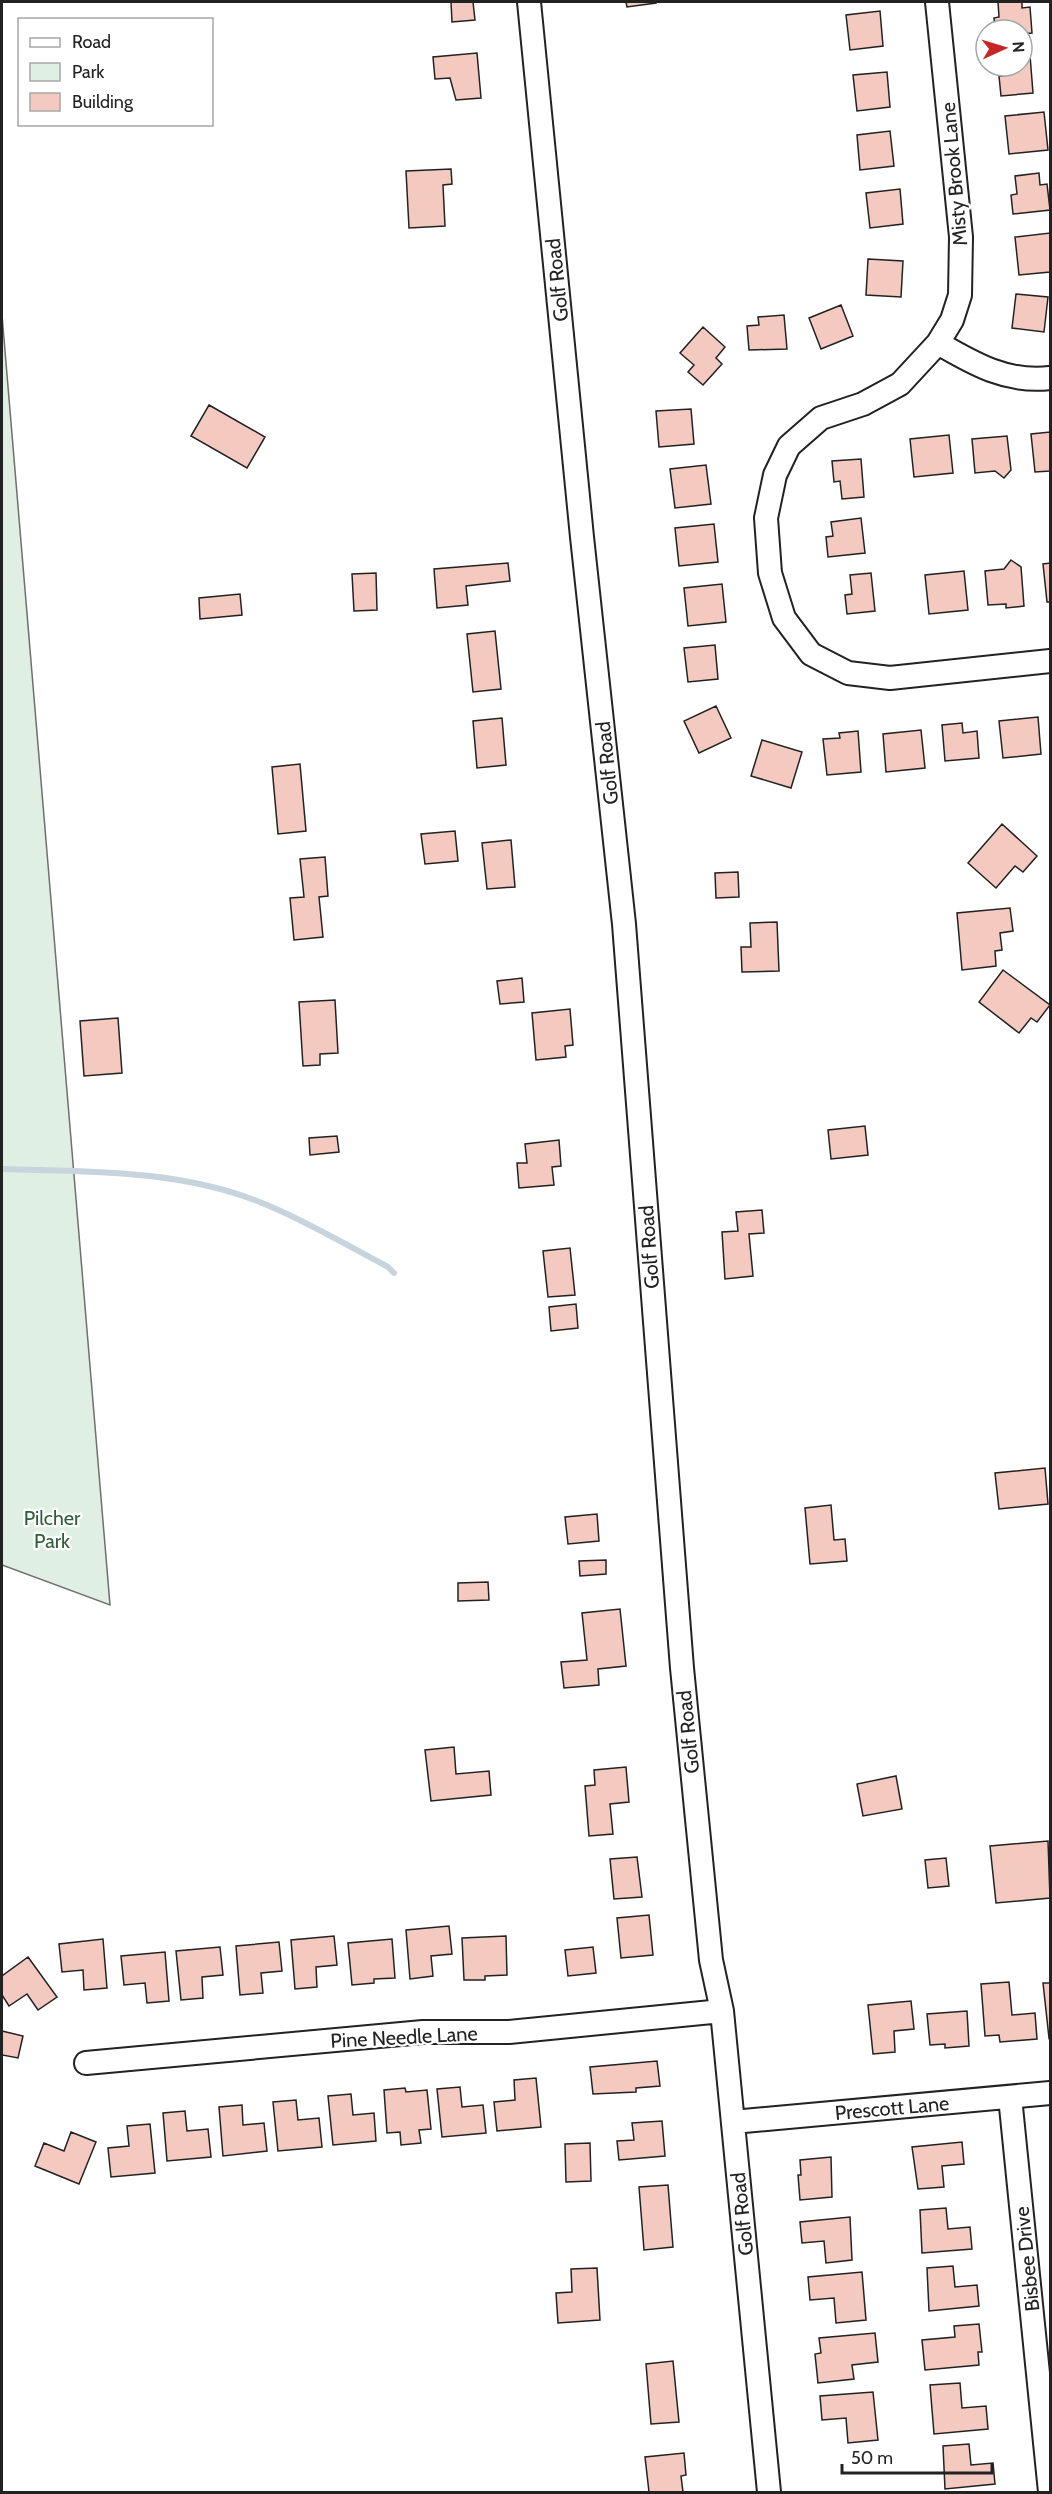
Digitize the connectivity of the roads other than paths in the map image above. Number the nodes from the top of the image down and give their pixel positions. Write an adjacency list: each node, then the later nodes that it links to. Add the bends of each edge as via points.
1 (529, 2): 6 (street, Golf Road, via 624,924 684,1691 711,1960)
2 (937, 2): 3 (street, Misty Brook Lane, via 962,237 960,295 952,320)
3 (938, 343): 4 (street, via 993,373); 5 (street, Misty Brook Lane, via 900,384 863,404 821,418 789,446 775,475 766,518 770,573 784,618 811,654 848,673 890,678)
4 (1050, 378)
5 (1050, 661)
6 (722, 2011): 7 (street, Pine Needle Lane, via 509,2032 423,2032); 10 (street, Golf Road)
7 (86, 2063)
8 (1050, 2093): 9 (street, Prescott Lane)
9 (1010, 2097): 10 (street, Prescott Lane); 11 (street, Bisbee Drive)
10 (733, 2122): 12 (street, Golf Road)
11 (1050, 2492)
12 (769, 2493)

